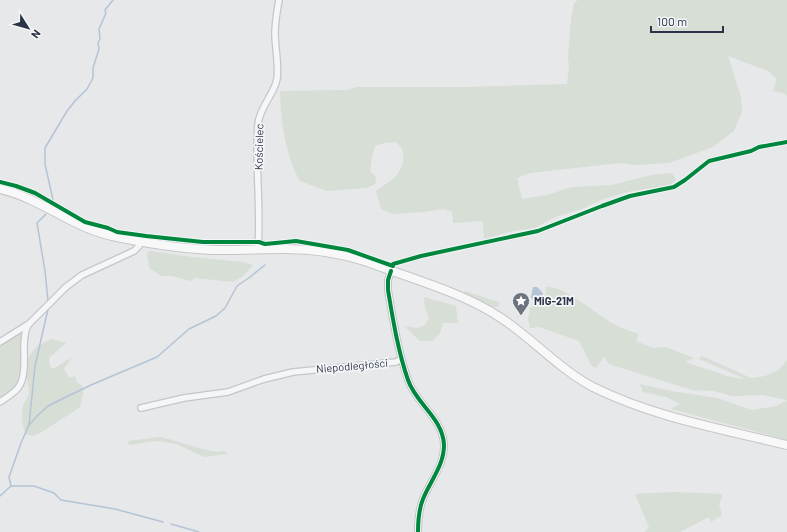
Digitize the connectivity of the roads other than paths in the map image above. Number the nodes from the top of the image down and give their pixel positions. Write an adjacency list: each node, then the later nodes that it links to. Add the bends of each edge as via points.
1 (279, 0): 4 (street, Kościelec, via 275,33 276,79 258,123)
2 (0, 189): 3 (main road, via 27,197 94,232)
3 (140, 241): 4 (main road, via 205,250); 6 (street, via 134,251 74,281)
4 (258, 250): 5 (main road, via 304,250 341,255)
5 (391, 271): 8 (street, via 388,290); 11 (main road, via 484,307 513,326 573,375 602,392 672,416)
6 (29, 324): 7 (street); 9 (street, via 25,335 21,382 16,390)
7 (0, 342)
8 (402, 359): 10 (street, Niepodległości, via 396,362 286,373 228,392 184,398); 12 (street, Niepodległości, via 412,390 434,419 444,444 441,463 423,500)
9 (0, 402)
10 (141, 408)
11 (787, 445)
12 (418, 532)

